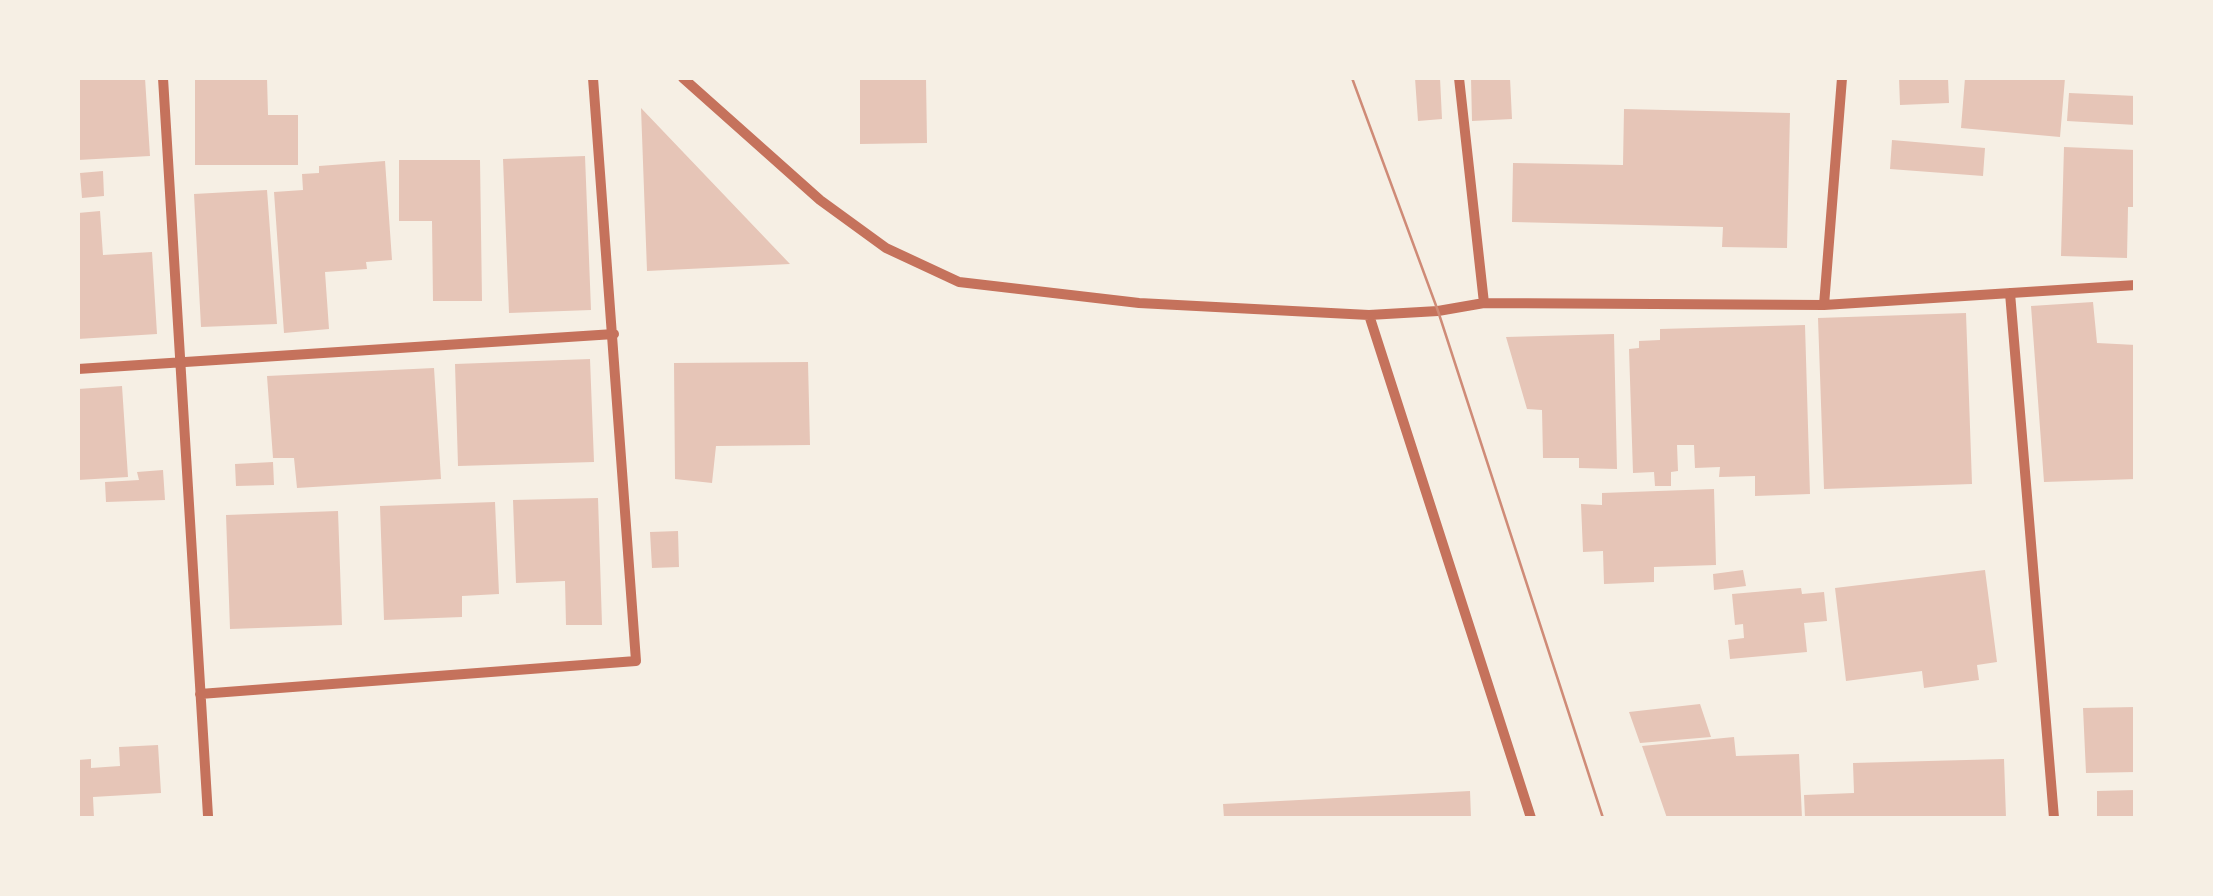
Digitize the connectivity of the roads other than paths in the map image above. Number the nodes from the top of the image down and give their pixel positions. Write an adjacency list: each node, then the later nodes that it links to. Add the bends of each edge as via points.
1 (163, 78): 12 (street)
2 (593, 78): 11 (street)
3 (683, 78): 10 (street, via 820,200 886,248 958,282 1138,303)
4 (1459, 78): 8 (street)
5 (1842, 78): 9 (street)
6 (2136, 285): 7 (street)
7 (2010, 292): 9 (street); 17 (street)
8 (1484, 303): 9 (street); 10 (street)
9 (1824, 305)
10 (1369, 315): 16 (street)
11 (614, 334): 12 (street); 14 (street, via 636,660)
12 (180, 362): 13 (street); 14 (street)
13 (78, 369)
14 (200, 694): 15 (street)
15 (208, 816)
16 (1531, 818)
17 (2054, 818)

